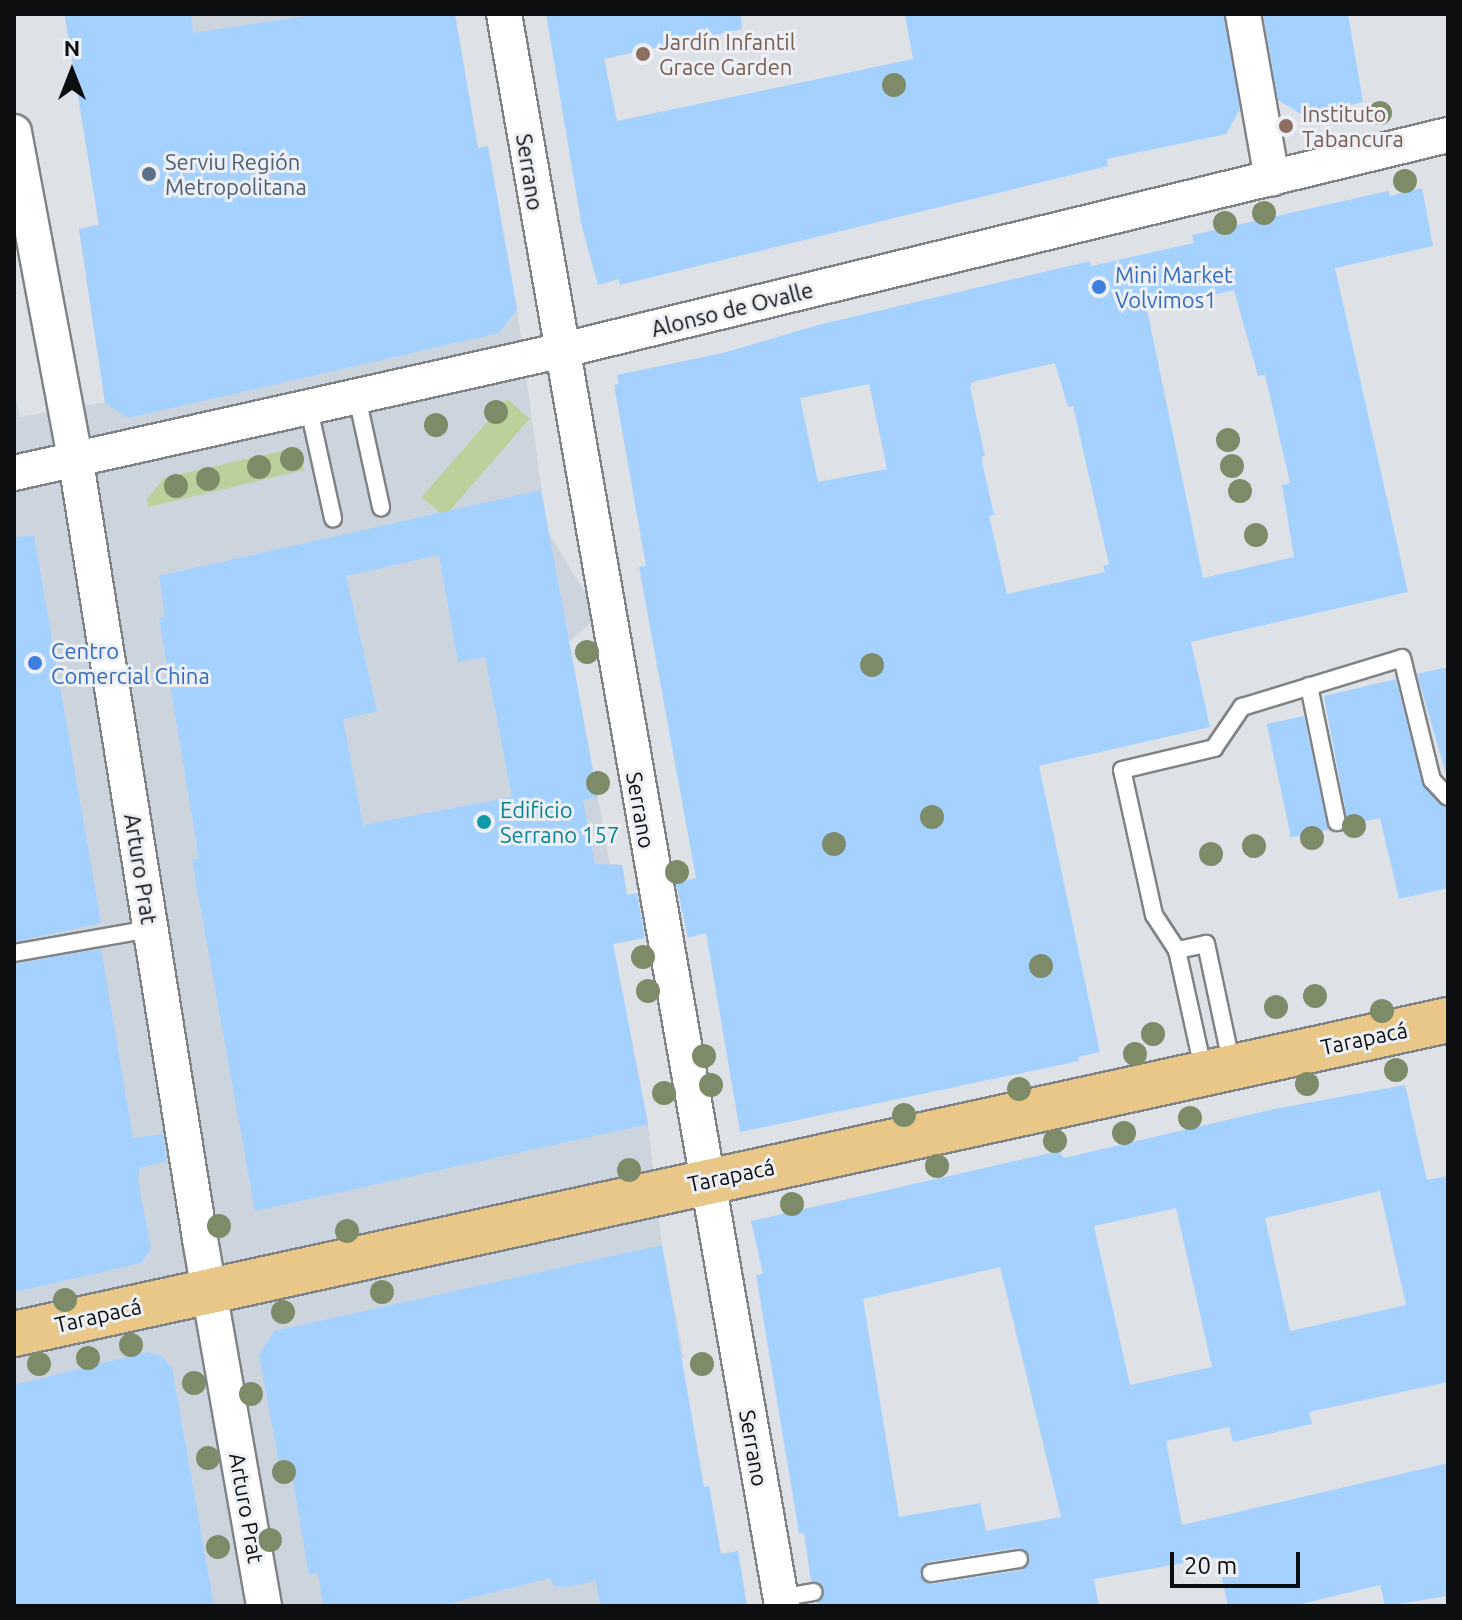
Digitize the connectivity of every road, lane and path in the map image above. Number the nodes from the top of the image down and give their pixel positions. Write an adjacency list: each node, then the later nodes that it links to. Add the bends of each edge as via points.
1 (504, 14): 6 (street, Serrano)
2 (1243, 14): 5 (street)
3 (14, 132): 9 (street, Arturo Prat)
4 (1448, 135): 5 (street, Alonso de Ovalle)
5 (1272, 178): 6 (street, Alonso de Ovalle)
6 (559, 351): 7 (street, Alonso de Ovalle); 21 (street, Serrano)
7 (357, 397): 8 (street, Alonso de Ovalle); 11 (lane)
8 (309, 409): 9 (street, Alonso de Ovalle); 12 (lane)
9 (76, 462): 10 (street, Alonso de Ovalle); 16 (street, Arturo Prat)
10 (14, 473)
11 (381, 507)
12 (333, 518)
13 (1309, 686): 14 (lane, via 1402,658 1432,780); 15 (lane); 17 (lane, via 1242,707 1214,748 1122,770 1154,915)
14 (1448, 797)
15 (1337, 822)
16 (150, 929): 18 (lane); 22 (street, Arturo Prat)
17 (1177, 950): 20 (lane); 20 (lane, via 1206,944)
18 (14, 953)
19 (1448, 1020): 20 (main road, Tarapacá)
20 (1218, 1070): 21 (main road, Tarapacá)
21 (707, 1180): 22 (main road, Tarapacá); 26 (street, Serrano)
22 (208, 1290): 23 (main road, Tarapacá); 27 (street, Arturo Prat)
23 (14, 1334)
24 (1019, 1559): 25 (lane)
25 (931, 1573)
26 (792, 1599)
27 (264, 1606)

